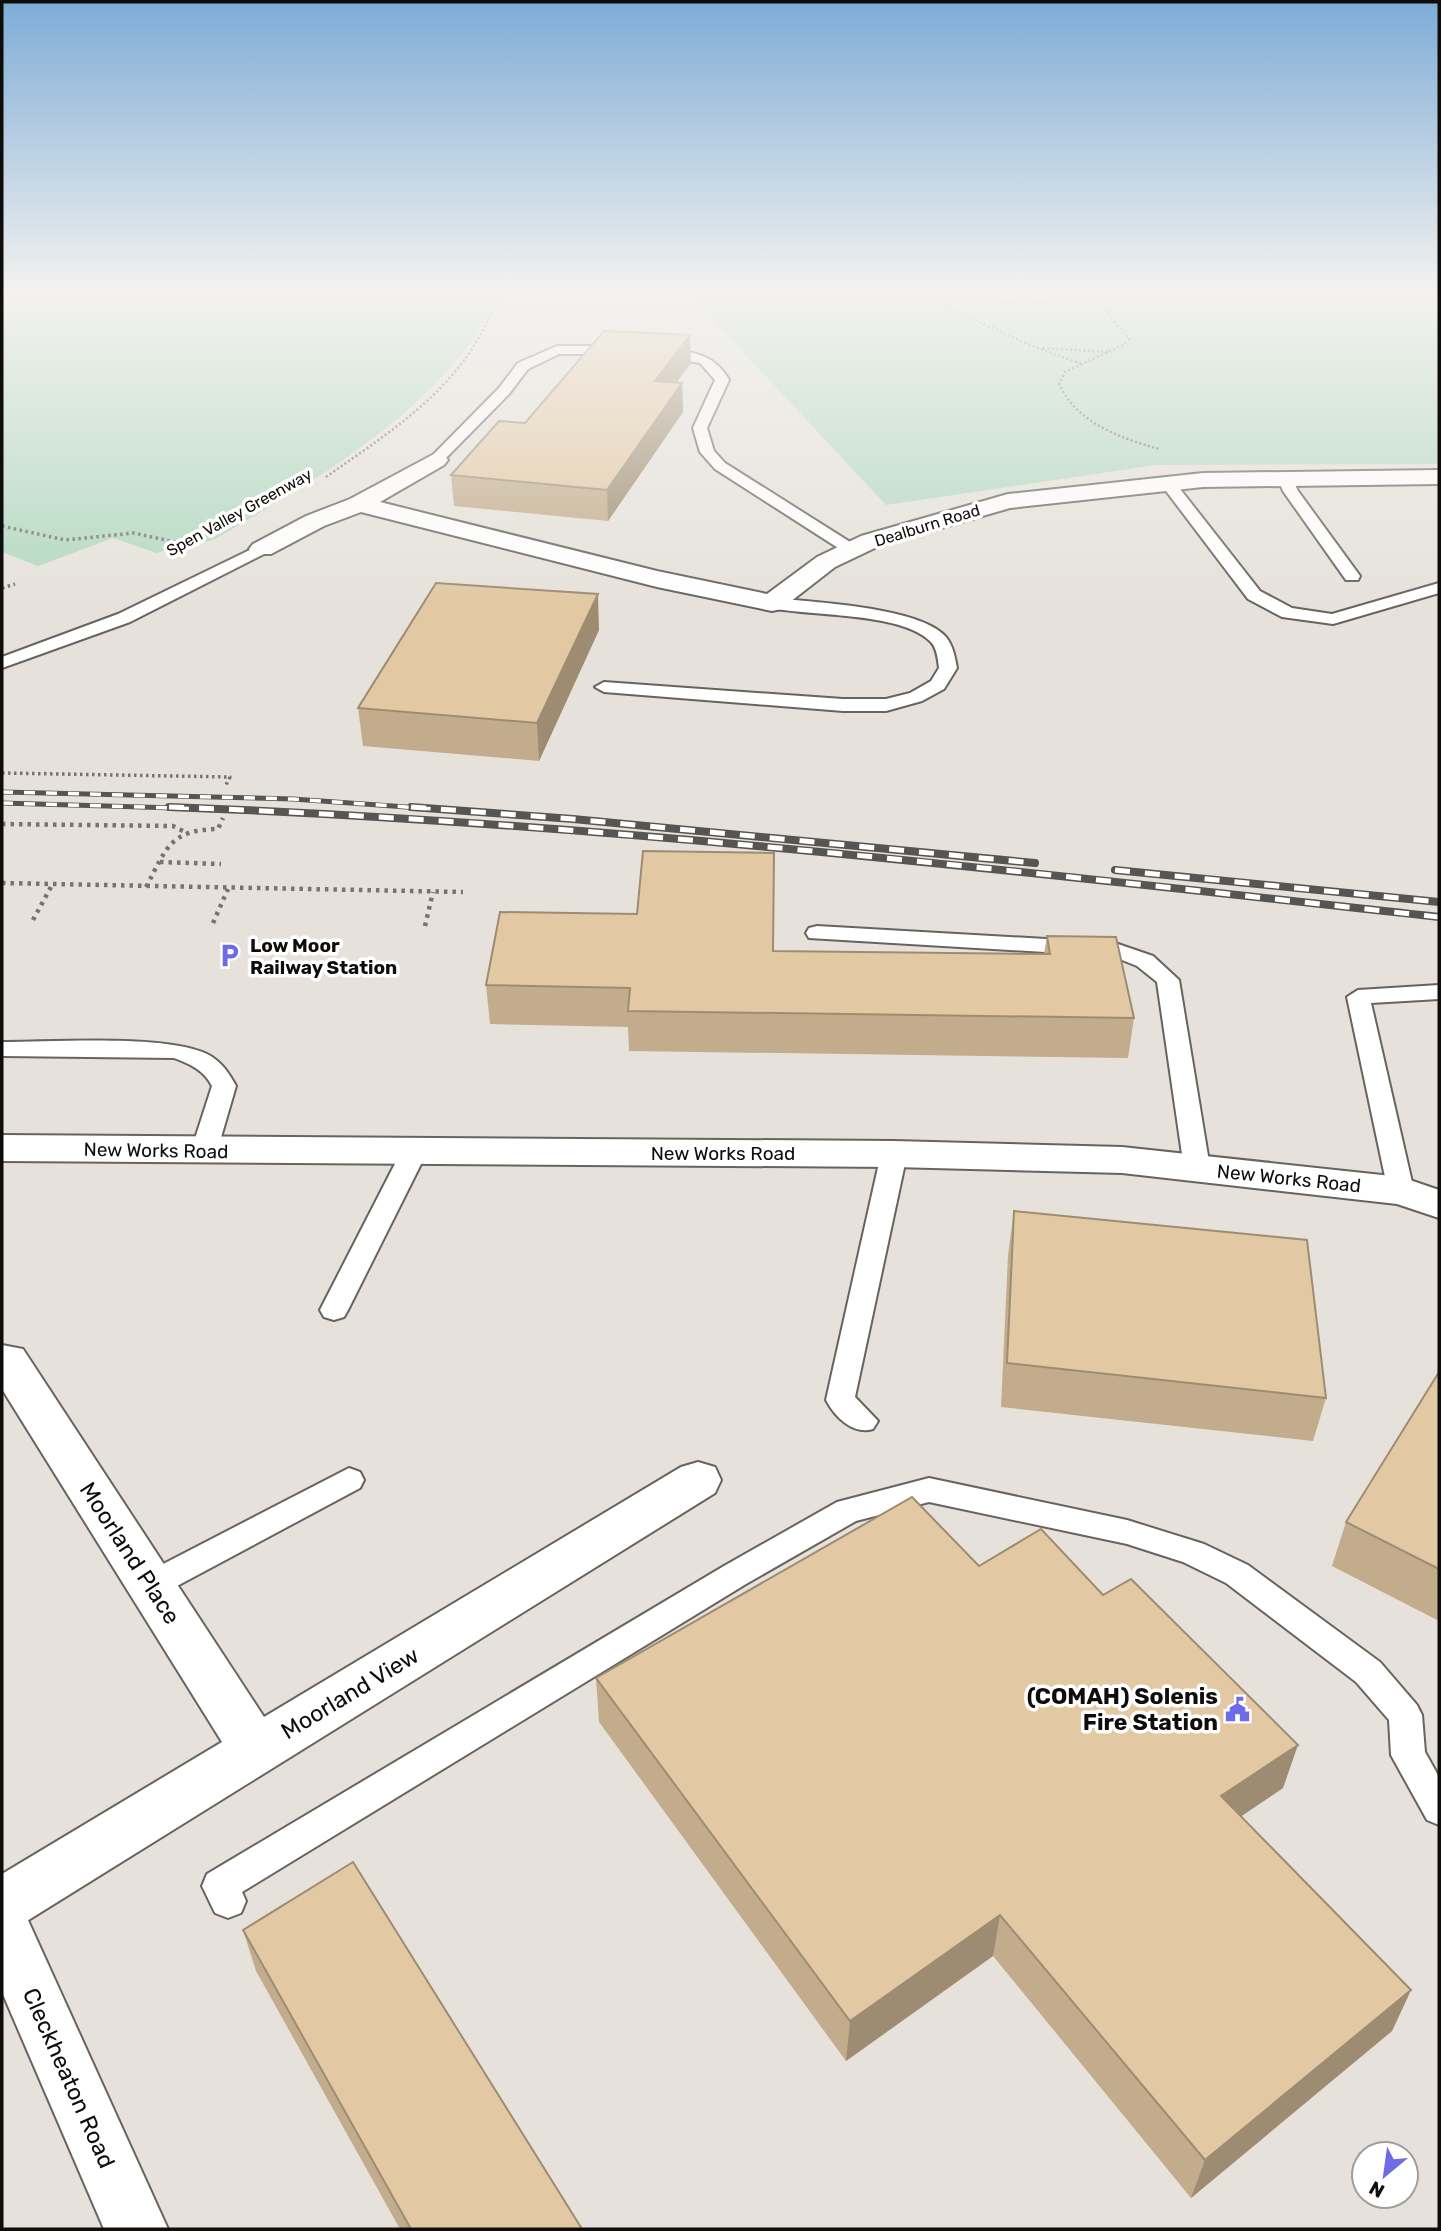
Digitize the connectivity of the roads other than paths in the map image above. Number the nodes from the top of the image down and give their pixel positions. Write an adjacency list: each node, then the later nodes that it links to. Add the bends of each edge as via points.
1 (497, 398): 3 (lane)
2 (714, 398): 9 (lane, via 700,428 707,452 720,466)
3 (436, 460): 7 (street)
4 (1439, 477): 5 (street, Dealburn Road)
5 (1286, 479): 6 (street, Dealburn Road); 10 (lane)
6 (1168, 483): 9 (street, Dealburn Road, via 1008,501 899,530); 11 (lane, via 1254,595 1289,613 1333,619)
7 (359, 505): 8 (street, via 315,521); 12 (street)
8 (262, 549): 13 (lane, via 124,618)
9 (852, 550): 12 (street, Dealburn Road, via 826,562)
10 (1352, 576)
11 (1439, 588)
12 (772, 603): 14 (lane, via 880,617 918,627 937,637 948,668 938,685 886,705)
13 (2, 663)
14 (604, 687)
15 (817, 933): 22 (lane, via 1115,950 1144,961 1168,980)
16 (1439, 992): 23 (lane, via 1359,997)
17 (2, 1049): 19 (lane, via 177,1051 204,1060 224,1086)
18 (2, 1148): 19 (street, New Works Road)
19 (204, 1151): 20 (street, New Works Road)
20 (414, 1152): 21 (street, New Works Road); 25 (lane)
21 (894, 1154): 22 (street, New Works Road, via 1122,1160); 27 (lane, via 840,1400)
22 (1197, 1168): 23 (street, New Works Road)
23 (1401, 1191): 24 (street, New Works Road)
24 (1439, 1205)
25 (334, 1310)
26 (2, 1361): 30 (street, Moorland Place, via 7,1361)
27 (863, 1421)
28 (349, 1480): 30 (lane)
29 (698, 1480): 31 (street, Moorland View)
30 (151, 1585): 31 (street, Moorland Place)
31 (256, 1750): 34 (street, Moorland View)
32 (1439, 1809): 33 (lane, via 1408,1755 1405,1714 1368,1672 1237,1574 1193,1553 1126,1532 929,1490 848,1511 735,1575 220,1886)
33 (228, 1901)
34 (2, 1905)
35 (2, 1926): 36 (street, Cleckheaton Road)
36 (136, 2229)

